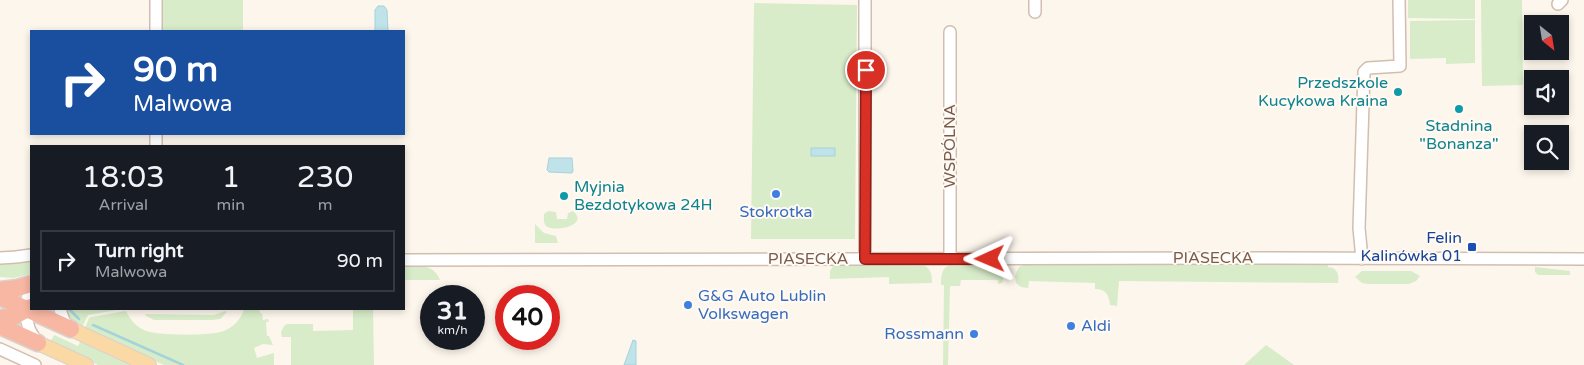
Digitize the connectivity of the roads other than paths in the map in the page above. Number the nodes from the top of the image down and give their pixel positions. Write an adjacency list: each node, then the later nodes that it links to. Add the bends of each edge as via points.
1 (156, 0): 4 (street)
2 (866, 0): 8 (street)
3 (1399, 0): 10 (street, via 1400,66 1368,68 1364,72 1359,228)
4 (156, 30)
5 (950, 32): 9 (street, WSPÓLNA)
6 (30, 255): 7 (street)
7 (0, 258)
8 (865, 259): 9 (street, PIASECKA); 12 (street, PIASECKA)
9 (950, 259): 10 (street, PIASECKA)
10 (1362, 259): 11 (street, PIASECKA)
11 (1584, 259)
12 (405, 260)
13 (30, 284): 14 (highway)
14 (0, 290)
15 (30, 292): 17 (street, via 26,303)
16 (0, 297): 17 (highway)
17 (29, 308): 20 (highway); 23 (street, via 28,327)
18 (33, 310): 22 (highway)
19 (60, 310): 22 (street)
20 (0, 318)
21 (0, 326): 23 (highway)
22 (71, 329): 27 (main road)
23 (38, 343): 26 (main road)
24 (0, 349): 25 (street)
25 (35, 365)
26 (86, 365)
27 (149, 365)

